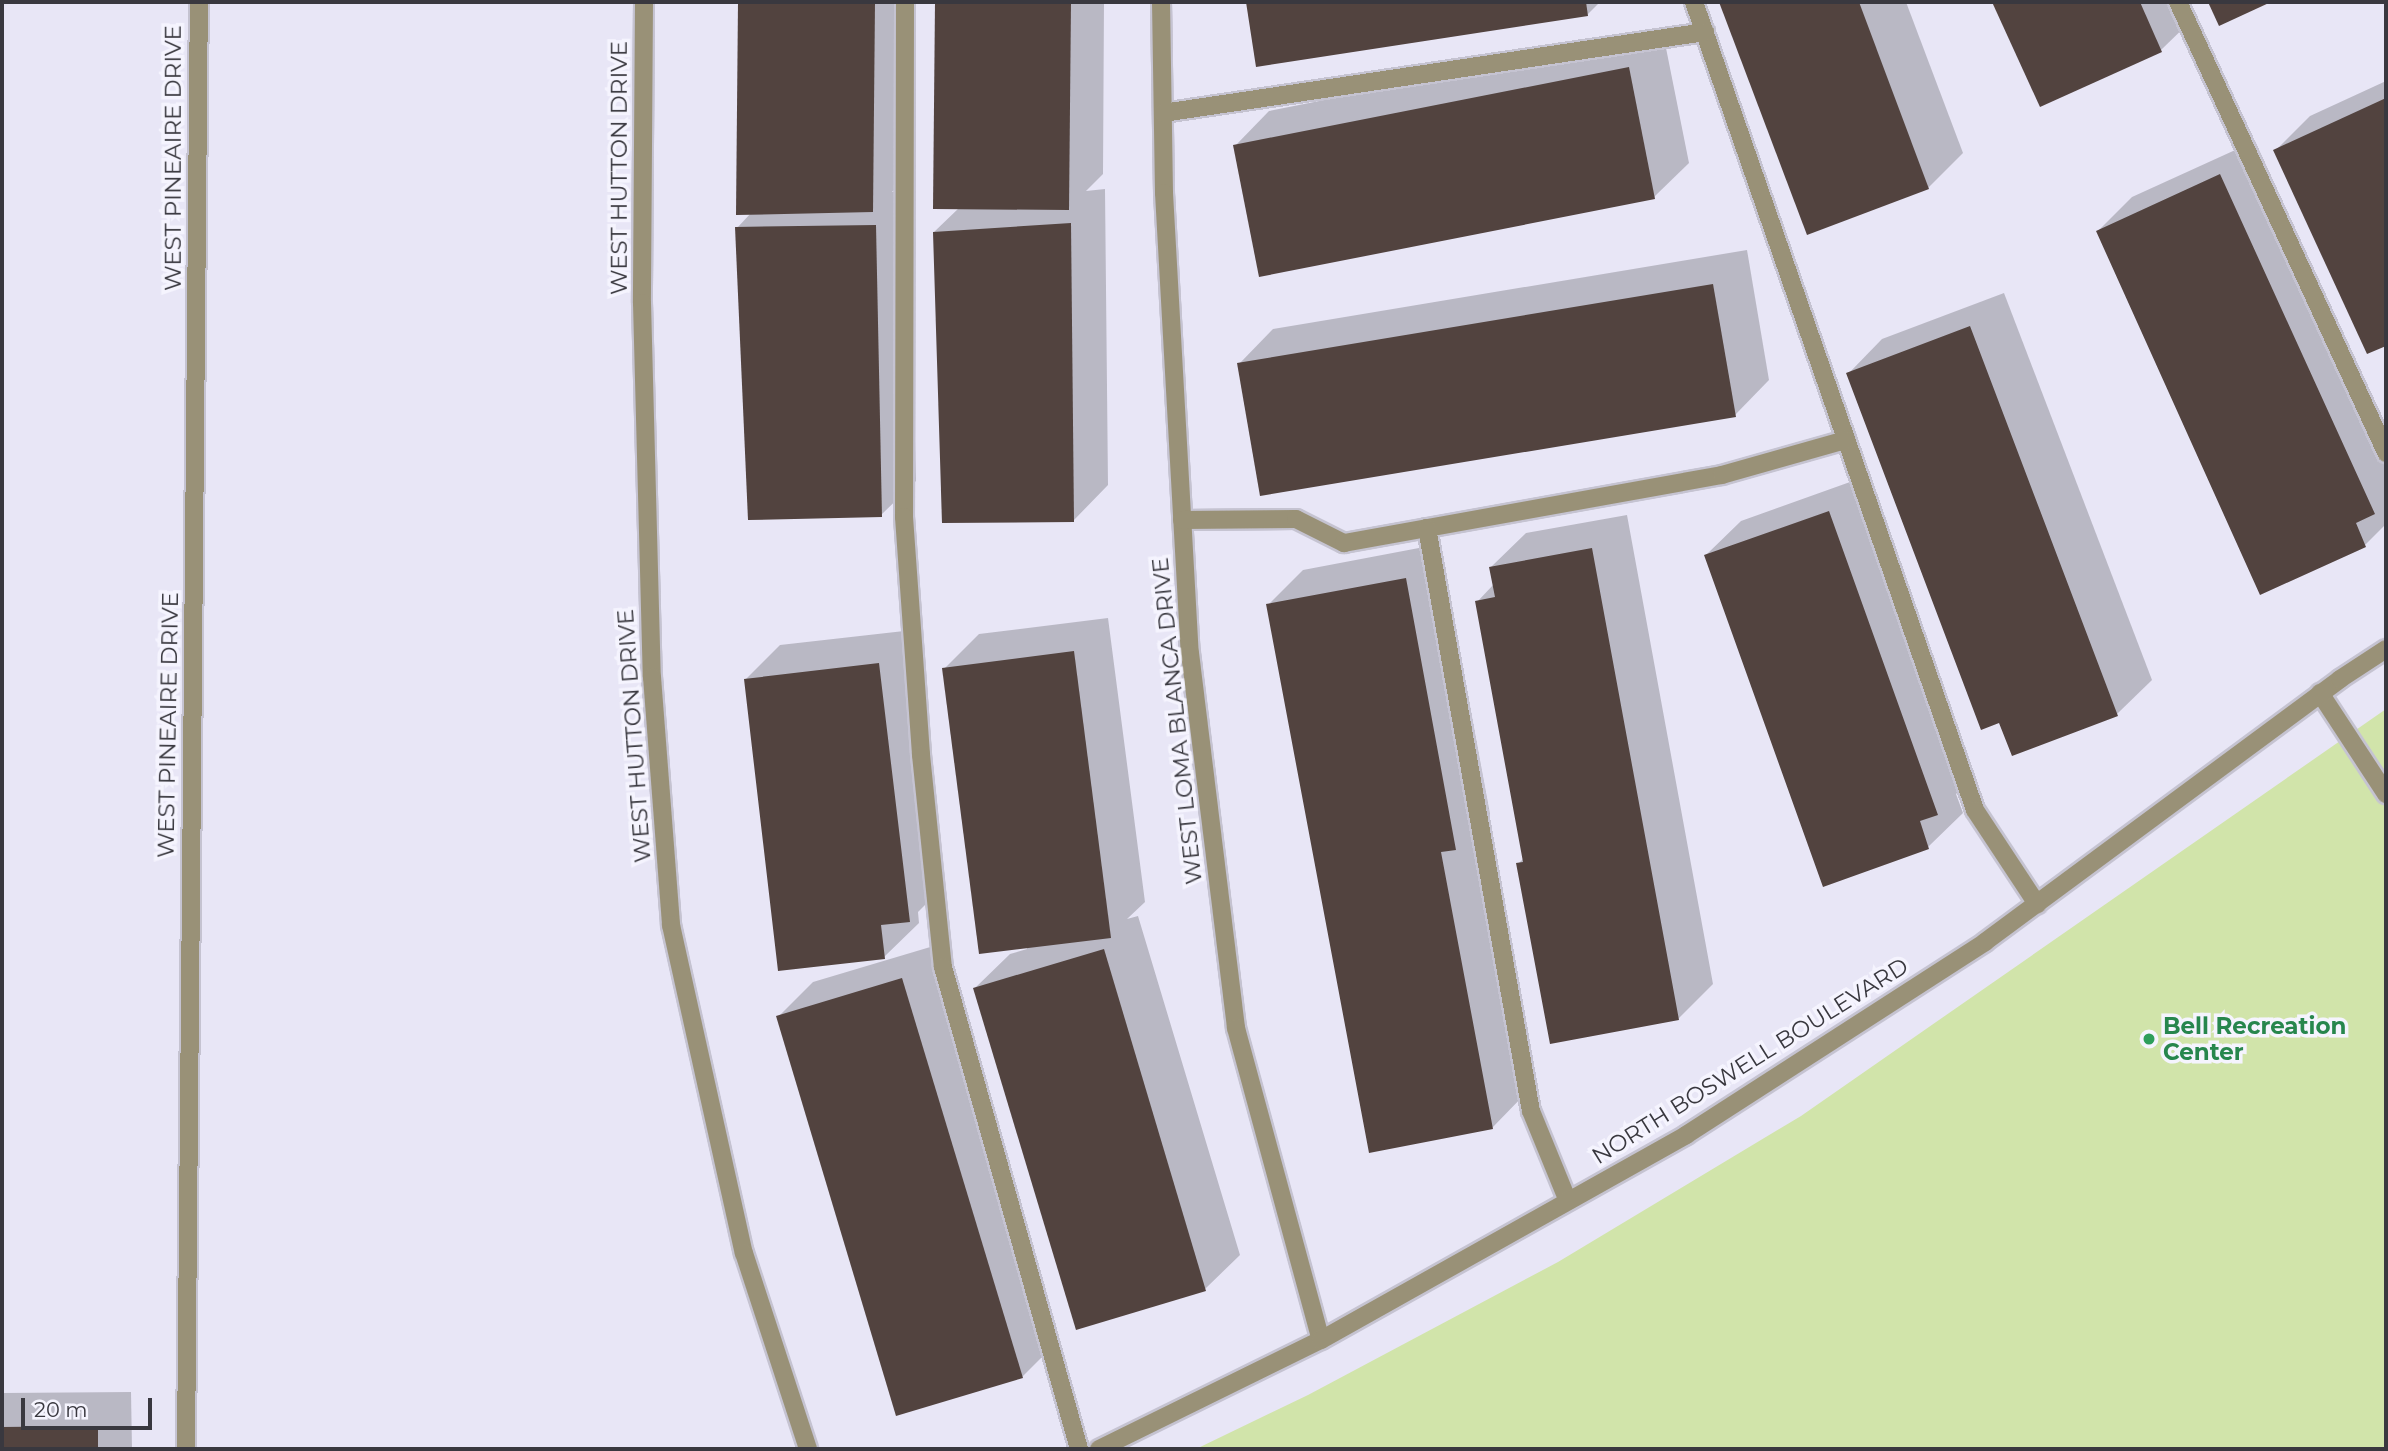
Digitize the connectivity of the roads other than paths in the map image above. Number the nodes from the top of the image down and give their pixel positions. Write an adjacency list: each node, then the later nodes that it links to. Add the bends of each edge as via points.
1 (199, 2): 19 (street, WEST PINEAIRE DRIVE)
2 (644, 2): 20 (street, WEST HUTTON DRIVE, via 642,303 652,677 671,925 744,1252)
3 (905, 2): 21 (street, via 904,517 921,755 943,967)
4 (1161, 2): 8 (street, WEST LOMA BLANCA DRIVE)
5 (1695, 2): 7 (street)
6 (2178, 2): 10 (street)
7 (1705, 32): 8 (street); 9 (street)
8 (1163, 113): 11 (street, WEST LOMA BLANCA DRIVE)
9 (1846, 440): 12 (street, via 1722,475); 16 (street, via 1975,810)
10 (2386, 453)
11 (1182, 520): 12 (street, via 1296,519 1344,543); 18 (street, WEST LOMA BLANCA DRIVE, via 1190,653 1236,1028)
12 (1427, 528): 17 (street, via 1531,1111)
13 (2386, 649): 14 (street, NORTH BOSWELL BOULEVARD)
14 (2320, 693): 15 (street); 16 (street, NORTH BOSWELL BOULEVARD)
15 (2386, 794)
16 (2037, 904): 17 (street, NORTH BOSWELL BOULEVARD, via 1686,1135)
17 (1568, 1201): 18 (street, NORTH BOSWELL BOULEVARD)
18 (1321, 1340): 22 (street, NORTH BOSWELL BOULEVARD)
19 (186, 1449)
20 (808, 1449)
21 (1079, 1449)
22 (1099, 1449)

